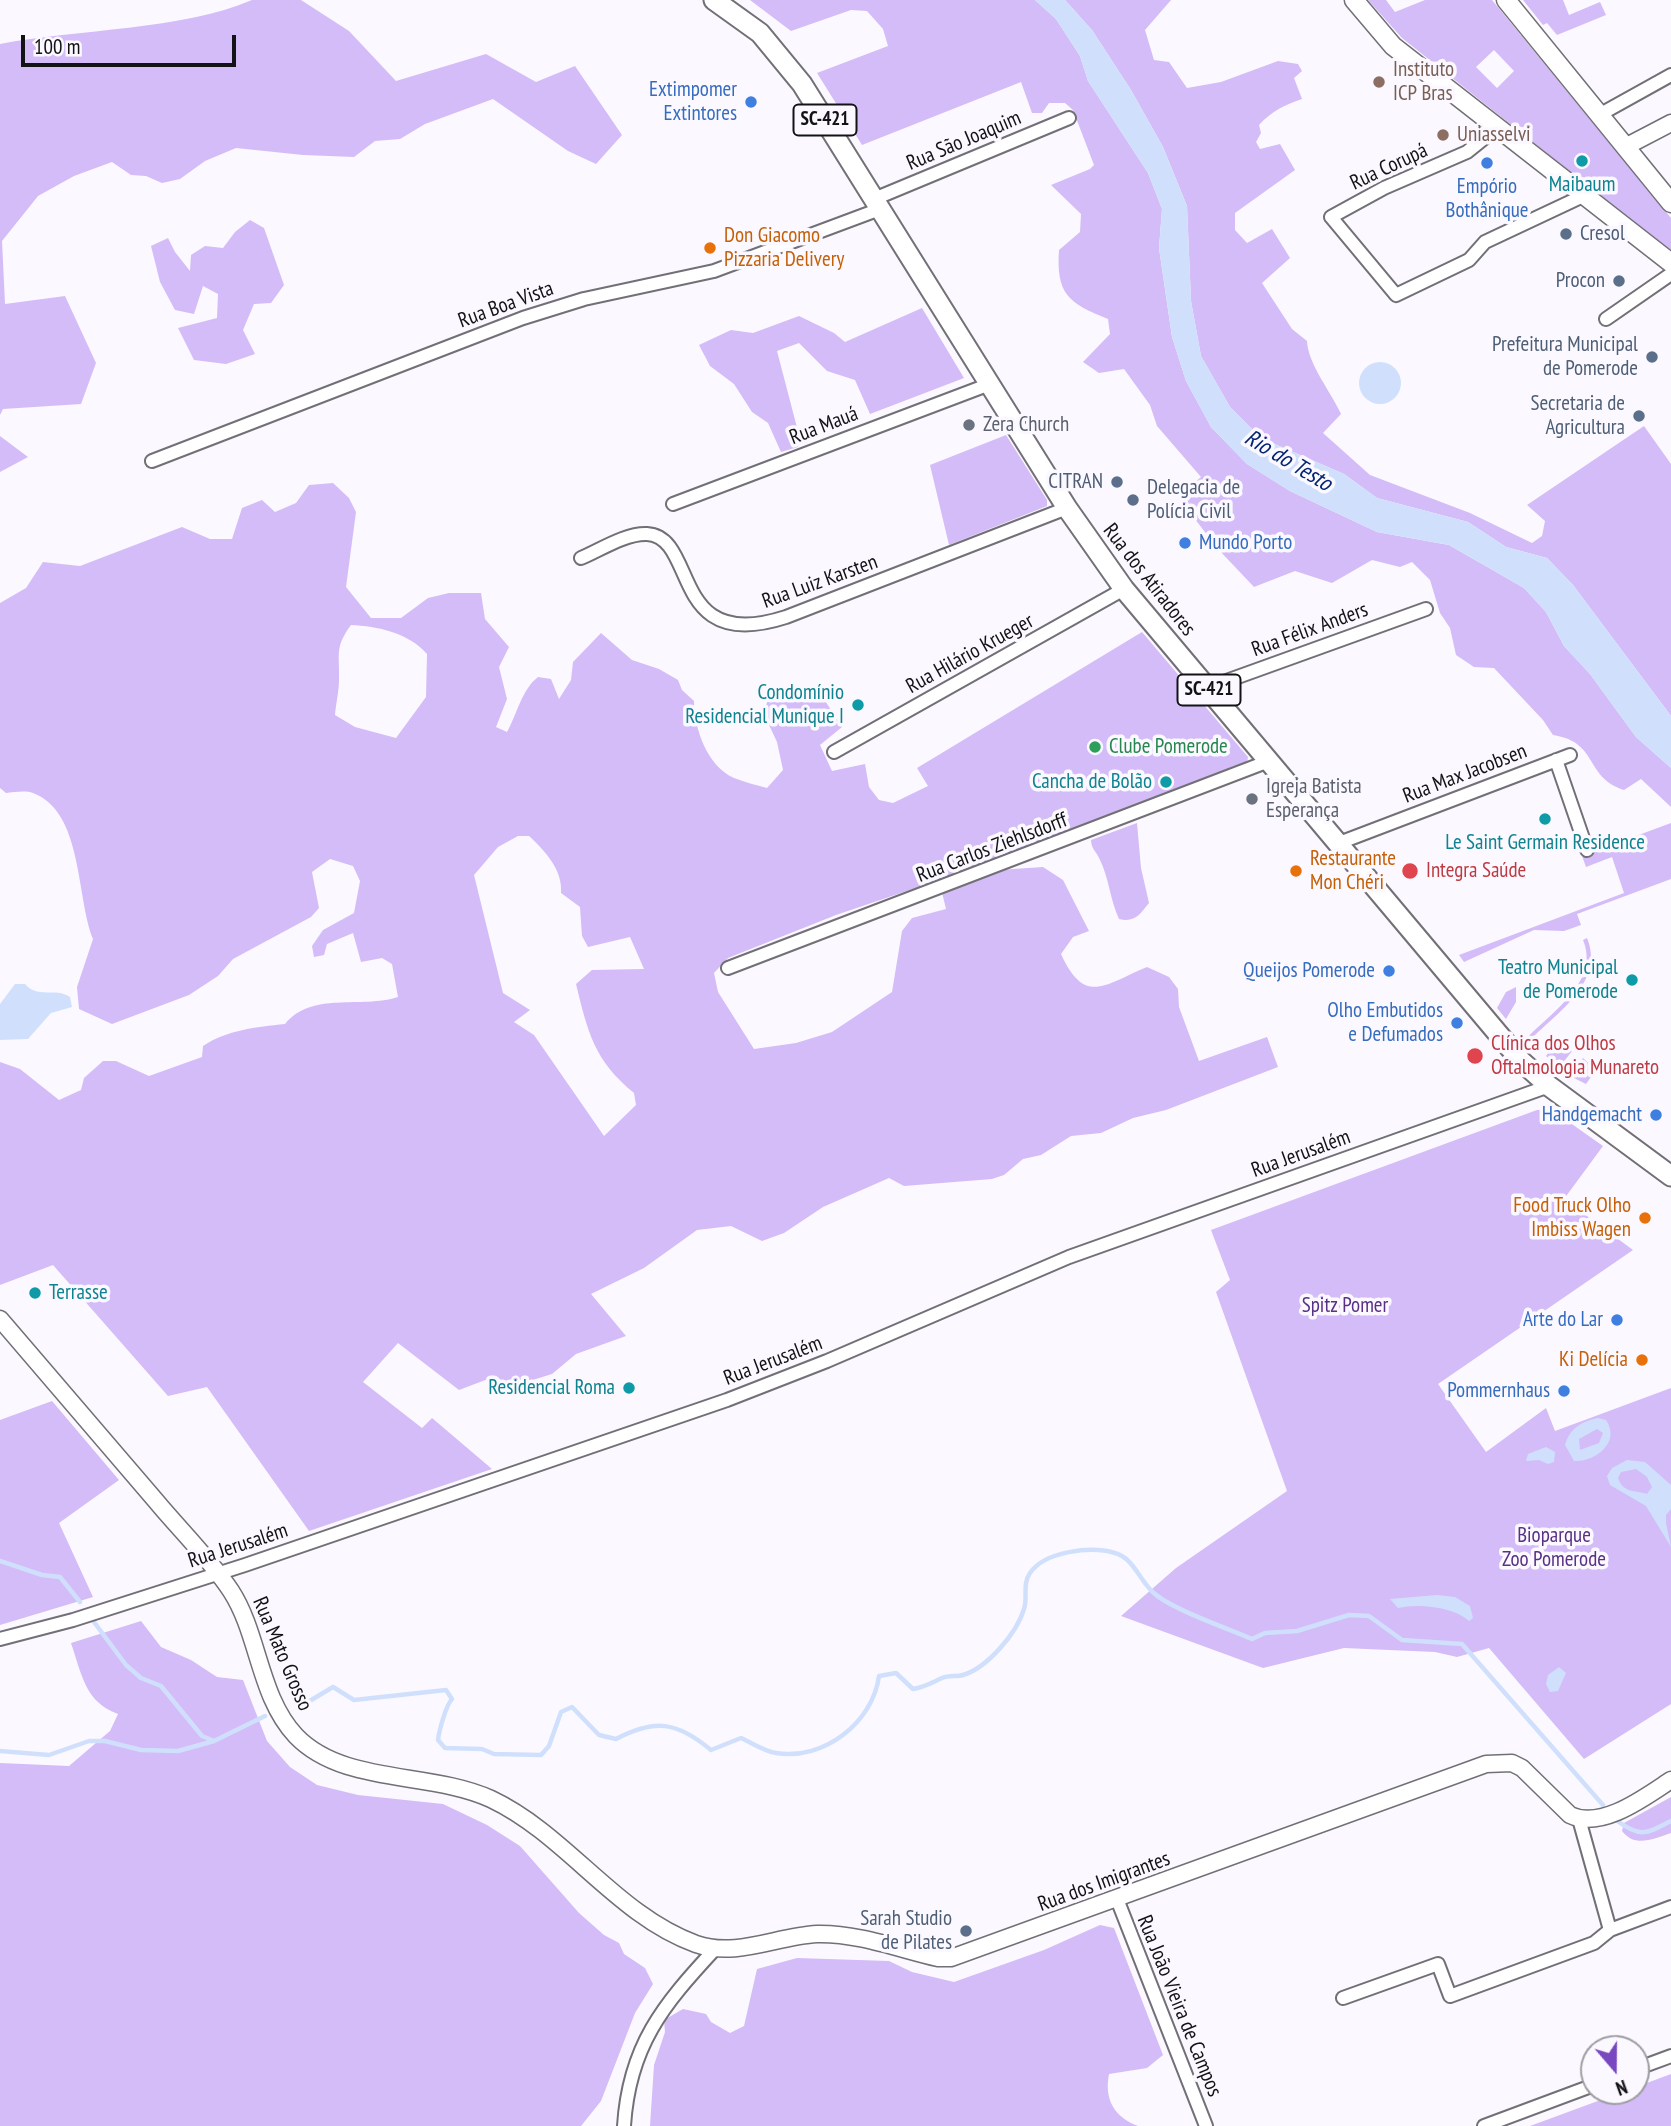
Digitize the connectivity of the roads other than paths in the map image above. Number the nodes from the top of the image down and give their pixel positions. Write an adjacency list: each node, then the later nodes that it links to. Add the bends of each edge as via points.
1 (714, 0): 12 (main road, Rua dos Atiradores / SC-421, via 744,20 780,54)
2 (1506, 0): 5 (main road)
3 (1357, 1): 8 (main road, via 1393,46)
4 (1671, 75): 5 (street)
5 (1599, 115): 9 (main road)
6 (1069, 118): 12 (street, Rua São Joaquim)
7 (1671, 123): 9 (street)
8 (1498, 127): 10 (main road); 10 (street, Rua Corupá, via 1467,152 1331,217 1396,295 1469,260 1485,242)
9 (1625, 148): 11 (main road)
10 (1585, 195): 13 (main road)
11 (1671, 203)
12 (877, 204): 16 (main road, Rua dos Atiradores / SC-421); 17 (street, Rua Boa Vista, via 714,271 584,299 533,315)
13 (1671, 263)
14 (1671, 274): 15 (street)
15 (1606, 319)
16 (990, 384): 18 (street, Rua Mauá); 19 (main road, Rua dos Atiradores / SC-421)
17 (152, 461)
18 (673, 504)
19 (1068, 508): 20 (street, Rua Luiz Karsten, via 753,626 712,616 692,594 672,552 659,537 635,536); 21 (main road, Rua dos Atiradores / SC-421)
20 (581, 558)
21 (1125, 589): 23 (main road, Rua dos Atiradores / SC-421); 24 (street, Rua Hilário Krueger)
22 (1426, 609): 23 (street, Rua Félix Anders)
23 (1207, 688): 27 (main road, Rua dos Atiradores / SC-421)
24 (834, 752)
25 (1570, 755): 26 (street)
26 (1556, 760): 28 (street, Rua Max Jacobsen); 29 (street, Rua Max Jacobsen)
27 (1269, 761): 28 (main road, Rua dos Atiradores / SC-421); 30 (street, Rua Carlos Ziehlsdorff)
28 (1339, 843): 31 (main road, Rua dos Atiradores / SC-421, via 1506,1044)
29 (1587, 850)
30 (727, 968)
31 (1549, 1086): 32 (main road, SC-421); 34 (street, Rua Jerusalém, via 1069,1257 773,1383)
32 (1671, 1176)
33 (0, 1319): 34 (street, Rua Mato Grosso)
34 (217, 1574): 35 (street, Rua Jerusalém); 41 (street, Rua Mato Grosso, via 237,1601 276,1704 292,1732 308,1748 327,1760 450,1784 493,1800 646,1918)
35 (0, 1639)
36 (1671, 1780): 37 (street, via 1607,1815)
37 (1579, 1819): 38 (street, Rua dos Imigrantes, via 1522,1768 1513,1763 1486,1764); 40 (street)
38 (1117, 1899): 41 (street, Rua dos Imigrantes, via 951,1958 837,1935); 47 (street, Rua João Vieira de Campos)
39 (1671, 1907): 40 (street)
40 (1610, 1930): 42 (street, via 1594,1943 1450,1996 1438,1964)
41 (715, 1949): 46 (street, via 663,2008 645,2036)
42 (1343, 1998)
43 (1671, 2056): 44 (street)
44 (1650, 2064)
45 (1580, 2090): 48 (street)
46 (624, 2126)
47 (1206, 2126)
48 (1484, 2126)

